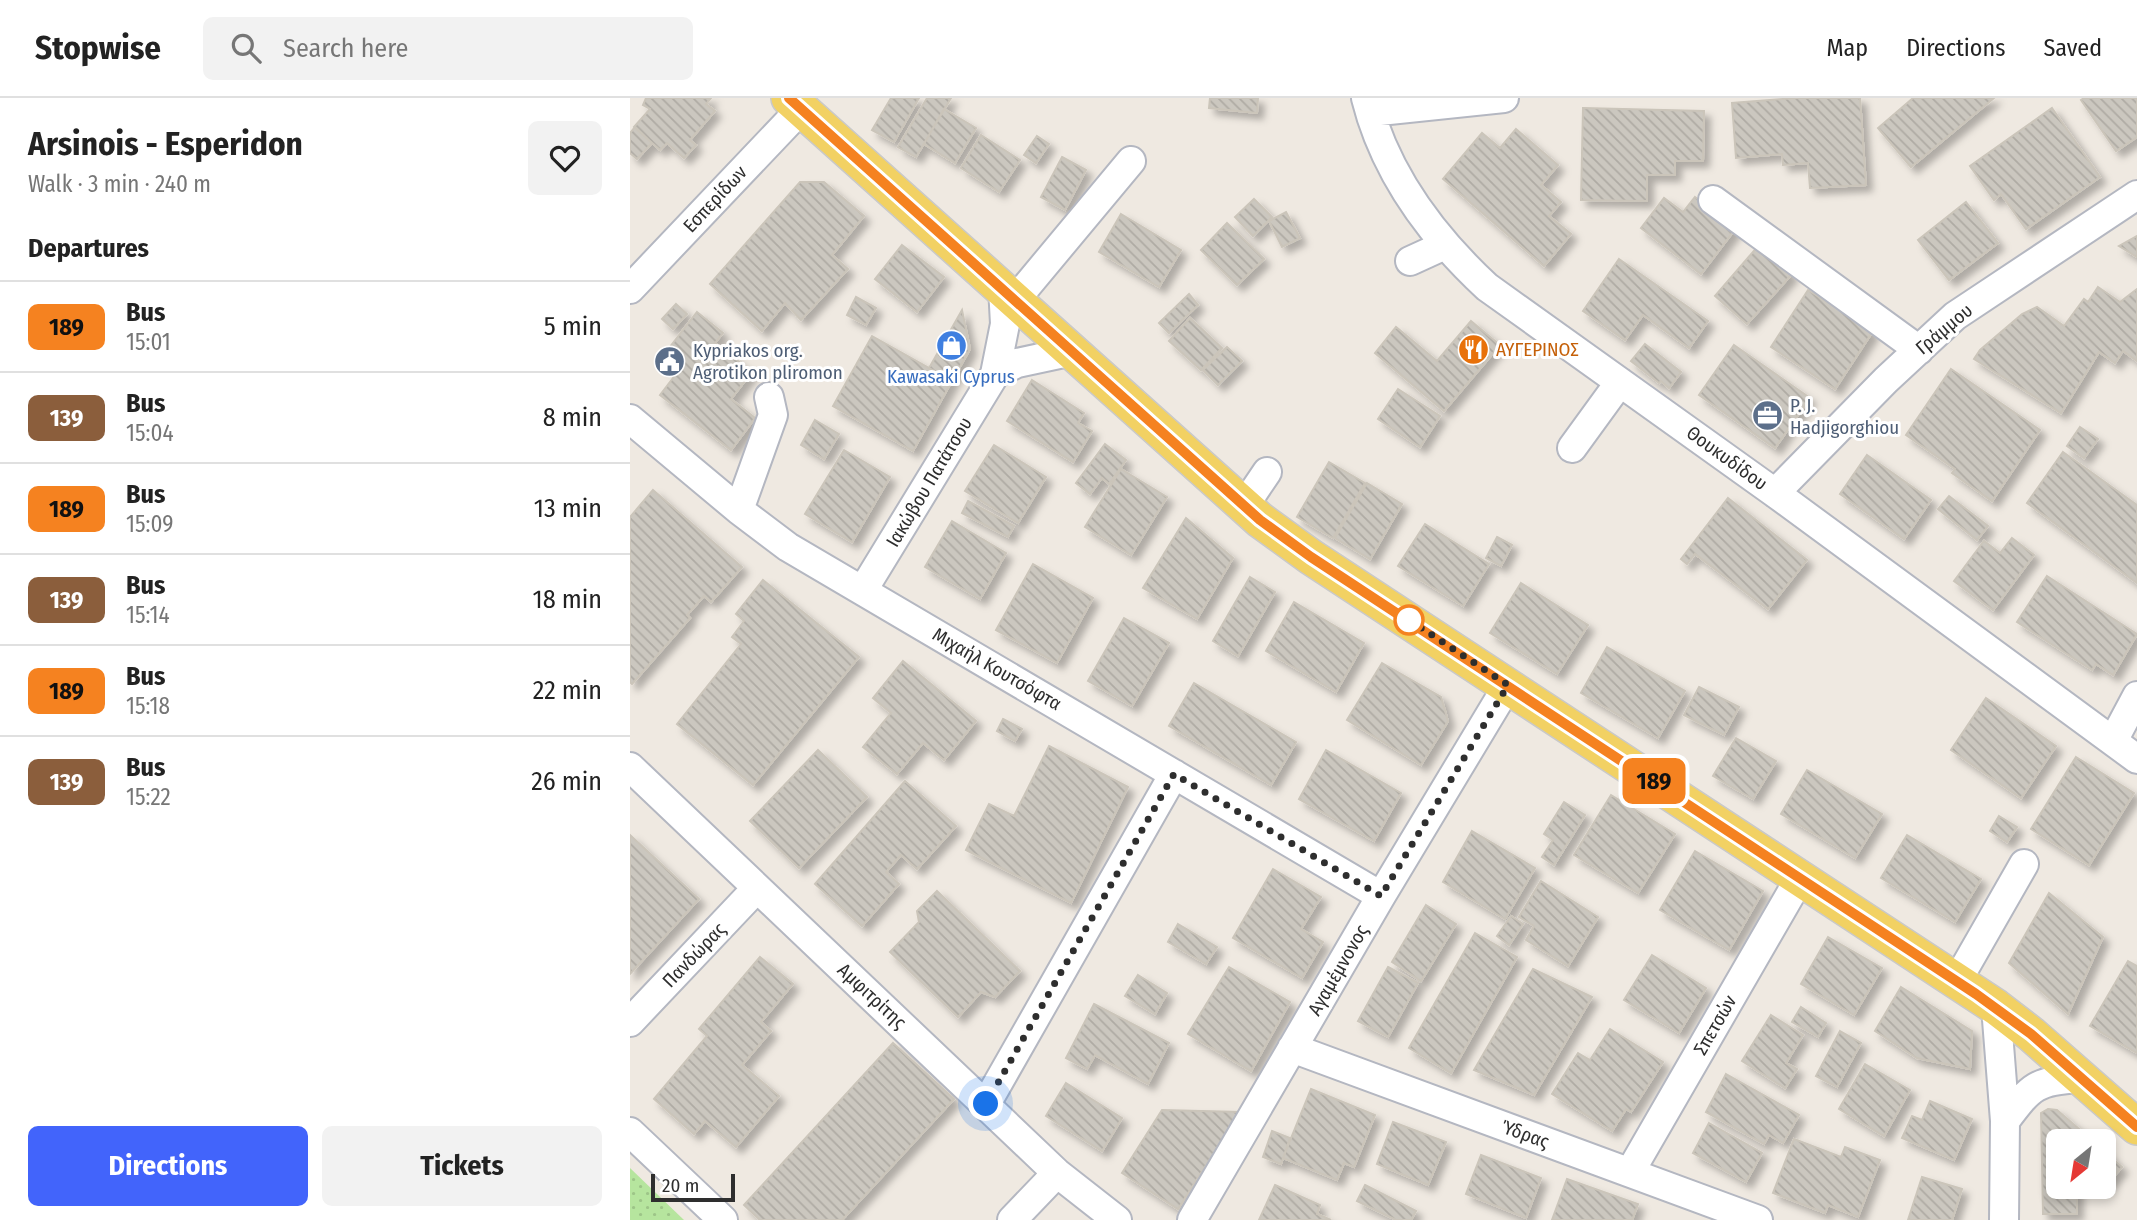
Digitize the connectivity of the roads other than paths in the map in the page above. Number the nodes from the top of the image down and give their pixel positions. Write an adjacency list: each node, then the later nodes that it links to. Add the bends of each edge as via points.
1 (1504, 98): 3 (street)
2 (795, 103): 9 (street, Εσπερίδων); 10 (main road)
3 (1368, 105): 7 (street, Θουκυδίδου, via 1391,167 1417,211)
4 (1130, 161): 10 (street)
5 (2137, 195): 11 (street, Γράμμου, via 1955,316)
6 (1713, 200): 11 (street)
7 (1445, 245): 8 (street); 14 (street, Θουκυδίδου, via 1487,287)
8 (1410, 261)
9 (630, 289)
10 (1009, 293): 12 (main road); 13 (street, Ιακώβου Πατάτσου)
11 (1919, 350): 19 (street, Γράμμου)
12 (1073, 351): 13 (street, via 1017,363); 20 (main road)
13 (995, 374): 22 (street, Ιακώβου Πατάτσου)
14 (1620, 382): 17 (street); 19 (street, Θουκυδίδου)
15 (769, 397): 21 (street, via 773,415)
16 (630, 419): 21 (street, Μιχαήλ Κουτσόφτα)
17 (1572, 448)
18 (1267, 472): 20 (street)
19 (1775, 493): 25 (street, Θουκυδίδου)
20 (1244, 506): 23 (main road, via 1311,557)
21 (739, 510): 22 (street, Μιχαήλ Κουτσόφτα, via 788,547)
22 (863, 590): 28 (street, Μιχαήλ Κουτσόφτα)
23 (1508, 685): 30 (main road); 32 (street, Αγαμέμνονος)
24 (2137, 696): 25 (street)
25 (2113, 741): 26 (street, Θουκυδίδου)
26 (2137, 759)
27 (630, 767): 31 (street, Αμφιτρίτης)
28 (1174, 774): 32 (street, Μιχαήλ Κουτσόφτα); 38 (street)
29 (2024, 864): 33 (street)
30 (1800, 878): 33 (main road); 42 (street, Σπετσών)
31 (757, 888): 35 (street, Πανδώρας); 38 (street, Αμφιτρίτης)
32 (1381, 896): 36 (street, Αγαμέμνονος)
33 (1957, 981): 34 (main road)
34 (1996, 1007): 37 (main road); 39 (street)
35 (630, 1022)
36 (1292, 1048): 42 (street, Ύδρας); 47 (street, Αγαμέμνονος)
37 (2081, 1078): 39 (street, via 2040,1084 2028,1091); 40 (main road)
38 (986, 1104): 43 (street, Αμφιτρίτης)
39 (2006, 1121): 49 (street)
40 (2137, 1127)
41 (630, 1132): 44 (street)
42 (1630, 1172): 48 (street, Ύδρας)
43 (1057, 1173): 45 (street); 46 (street, Αμφιτρίτης)
44 (723, 1220)
45 (1012, 1220)
46 (1117, 1220)
47 (1192, 1220)
48 (1758, 1220)
49 (2004, 1220)

